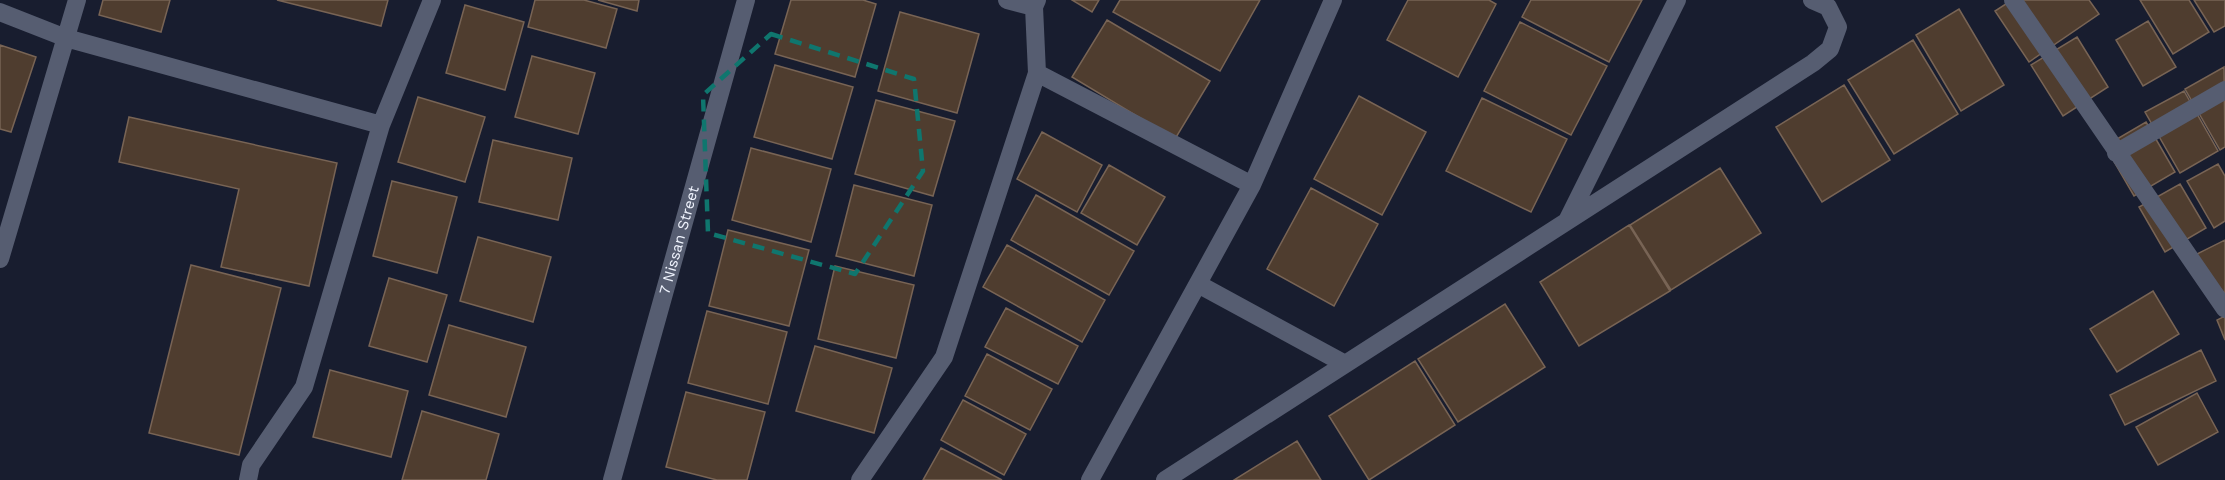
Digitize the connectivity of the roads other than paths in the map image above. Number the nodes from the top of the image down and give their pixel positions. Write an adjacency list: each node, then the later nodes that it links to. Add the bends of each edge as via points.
1 (77, 0): 11 (street)
2 (432, 0): 14 (street)
3 (746, 0): 23 (street, 7 Nissan Street)
4 (1006, 0): 9 (street)
5 (1333, 0): 16 (street)
6 (1677, 0): 17 (street)
7 (1812, 0): 17 (street, via 1828,7 1838,27 1830,49)
8 (2013, 0): 15 (street)
9 (1036, 3): 12 (street)
10 (0, 12): 11 (street)
11 (66, 38): 14 (street); 18 (street)
12 (1037, 73): 16 (street); 24 (street, via 944,357)
13 (2225, 90): 15 (street)
14 (381, 125): 22 (street, via 304,387 251,465)
15 (2116, 153): 20 (street)
16 (1252, 185): 19 (street)
17 (1567, 222): 21 (street)
18 (0, 259)
19 (1198, 284): 21 (street); 25 (street)
20 (2225, 309)
21 (1345, 364): 26 (street)
22 (248, 480)
23 (612, 480)
24 (860, 480)
25 (1090, 480)
26 (1165, 480)

